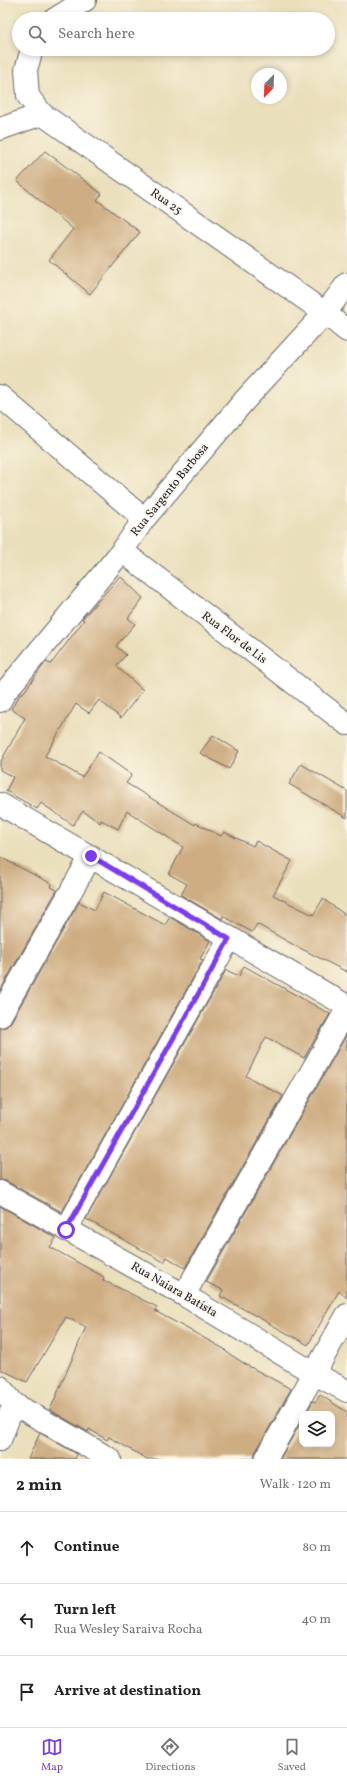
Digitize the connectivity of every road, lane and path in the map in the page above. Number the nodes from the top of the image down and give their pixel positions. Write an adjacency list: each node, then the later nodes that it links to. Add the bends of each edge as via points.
1 (85, 0): 2 (street)
2 (66, 12)
3 (30, 56): 4 (street, Rua 25, via 26,70 28,96)
4 (42, 114): 5 (street); 7 (street, Rua 25)
5 (0, 129)
6 (347, 284): 7 (street, Rua Sargento Barbosa)
7 (325, 313): 8 (street, Rua 25); 10 (street, Rua Sargento Barbosa, via 244,401)
8 (347, 331)
9 (0, 396): 10 (street)
10 (144, 519): 11 (street, Rua Sargento Barbosa)
11 (122, 551): 12 (street, Rua Sargento Barbosa, via 4,692); 13 (street, Rua Flor de Lis)
12 (0, 701)
13 (347, 724)
14 (0, 804): 15 (street)
15 (91, 856): 16 (street); 18 (street)
16 (229, 939): 17 (street); 20 (street)
17 (347, 1008): 21 (street)
18 (0, 1016)
19 (0, 1192): 20 (street, Rua Naiara Batista)
20 (66, 1230): 21 (street, Rua Naiara Batista)
21 (184, 1295): 23 (street, Rua Naiara Batista)
22 (347, 1315): 23 (street)
23 (315, 1374): 25 (street, Rua Naiara Batista); 29 (street)
24 (0, 1387): 26 (street)
25 (347, 1391)
26 (14, 1404): 27 (street); 28 (street)
27 (0, 1440)
28 (110, 1459)
29 (266, 1459)

